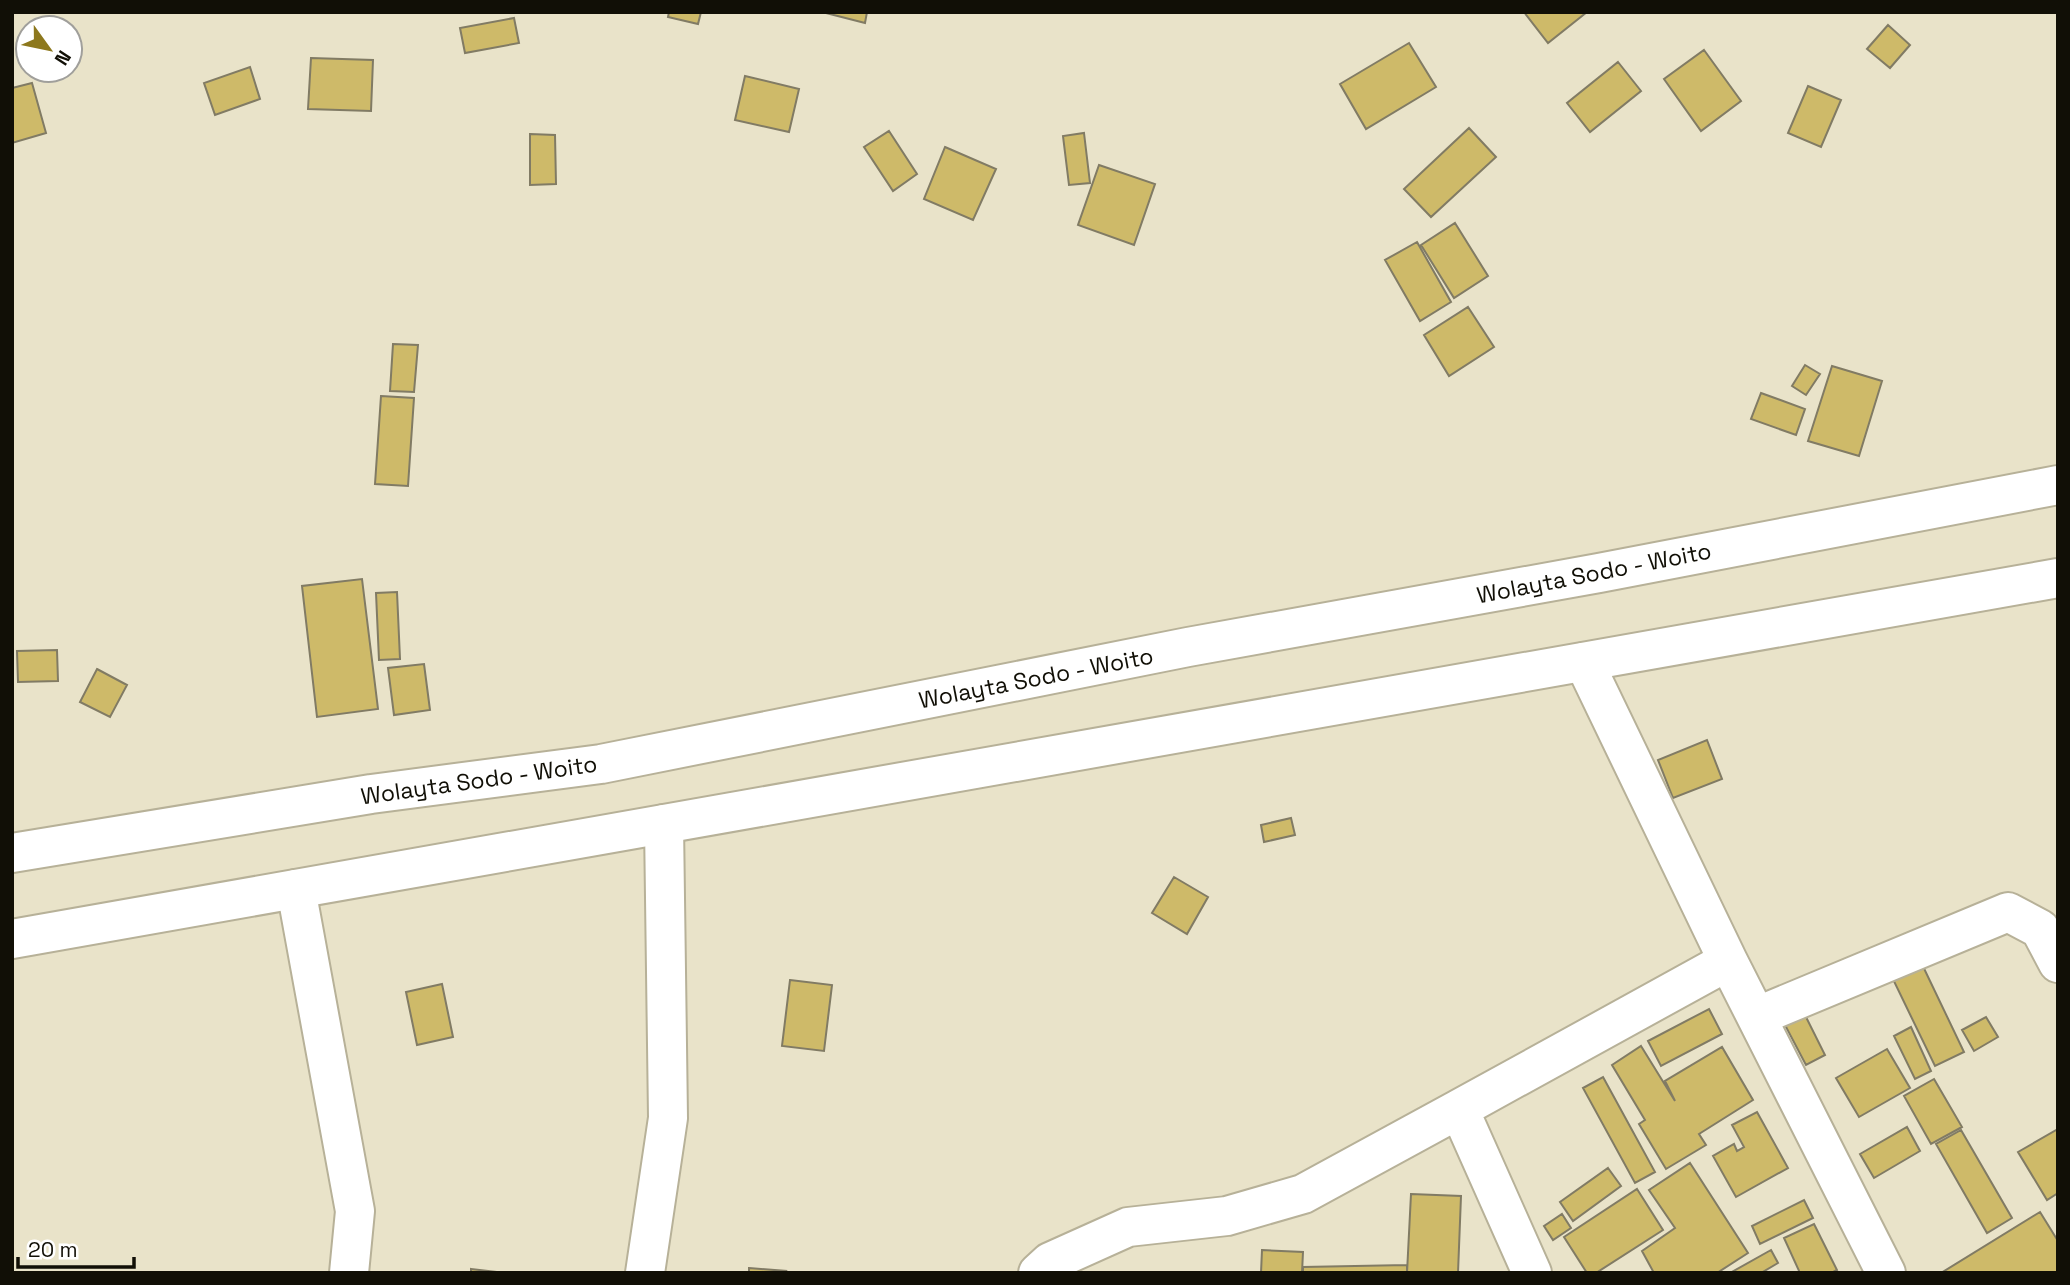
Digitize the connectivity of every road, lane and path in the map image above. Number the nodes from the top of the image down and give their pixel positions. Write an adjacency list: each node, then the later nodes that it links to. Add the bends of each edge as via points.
1 (2058, 485): 5 (main road, Wolayta Sodo - Woito, via 1188,648 601,764 371,794)
2 (2058, 578): 3 (main road)
3 (1584, 662): 4 (main road); 8 (main road)
4 (664, 824): 6 (main road); 13 (main road, via 668,1118)
5 (12, 853)
6 (296, 889): 7 (main road); 12 (main road, via 355,1211)
7 (12, 939)
8 (1728, 961): 10 (main road); 11 (main road)
9 (2058, 963): 10 (main road, via 2040,929 2008,912)
10 (1758, 1016): 16 (main road)
11 (1459, 1109): 14 (main road, via 1303,1194 1227,1216 1128,1227 1050,1262); 15 (main road)
12 (349, 1273)
13 (645, 1273)
14 (1038, 1273)
15 (1532, 1273)
16 (1886, 1273)

